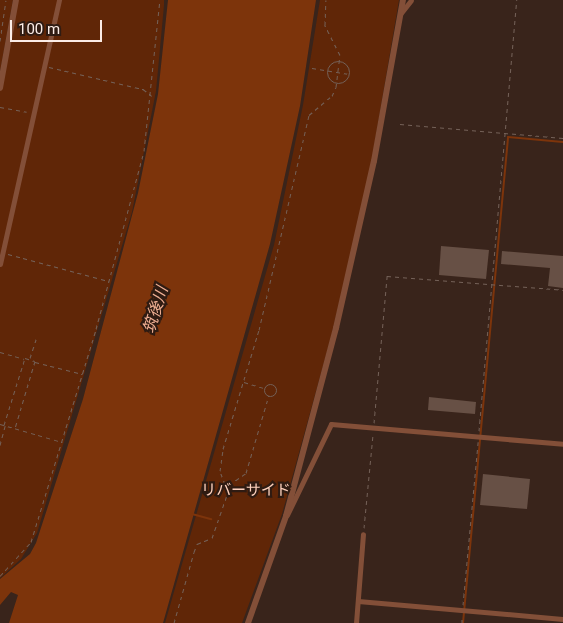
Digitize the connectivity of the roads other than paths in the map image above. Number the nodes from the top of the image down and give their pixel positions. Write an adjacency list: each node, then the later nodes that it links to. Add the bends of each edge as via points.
1 (16, 0): 6 (street)
2 (59, 0): 7 (street)
3 (403, 0): 5 (street)
4 (411, 0): 5 (street)
5 (401, 13): 9 (street, via 365,208)
6 (0, 88)
7 (0, 264)
8 (563, 444): 9 (street, via 331,424)
9 (286, 516): 13 (street)
10 (363, 534): 11 (street)
11 (358, 601): 12 (street); 14 (street)
12 (563, 619)
13 (248, 623)
14 (356, 623)

